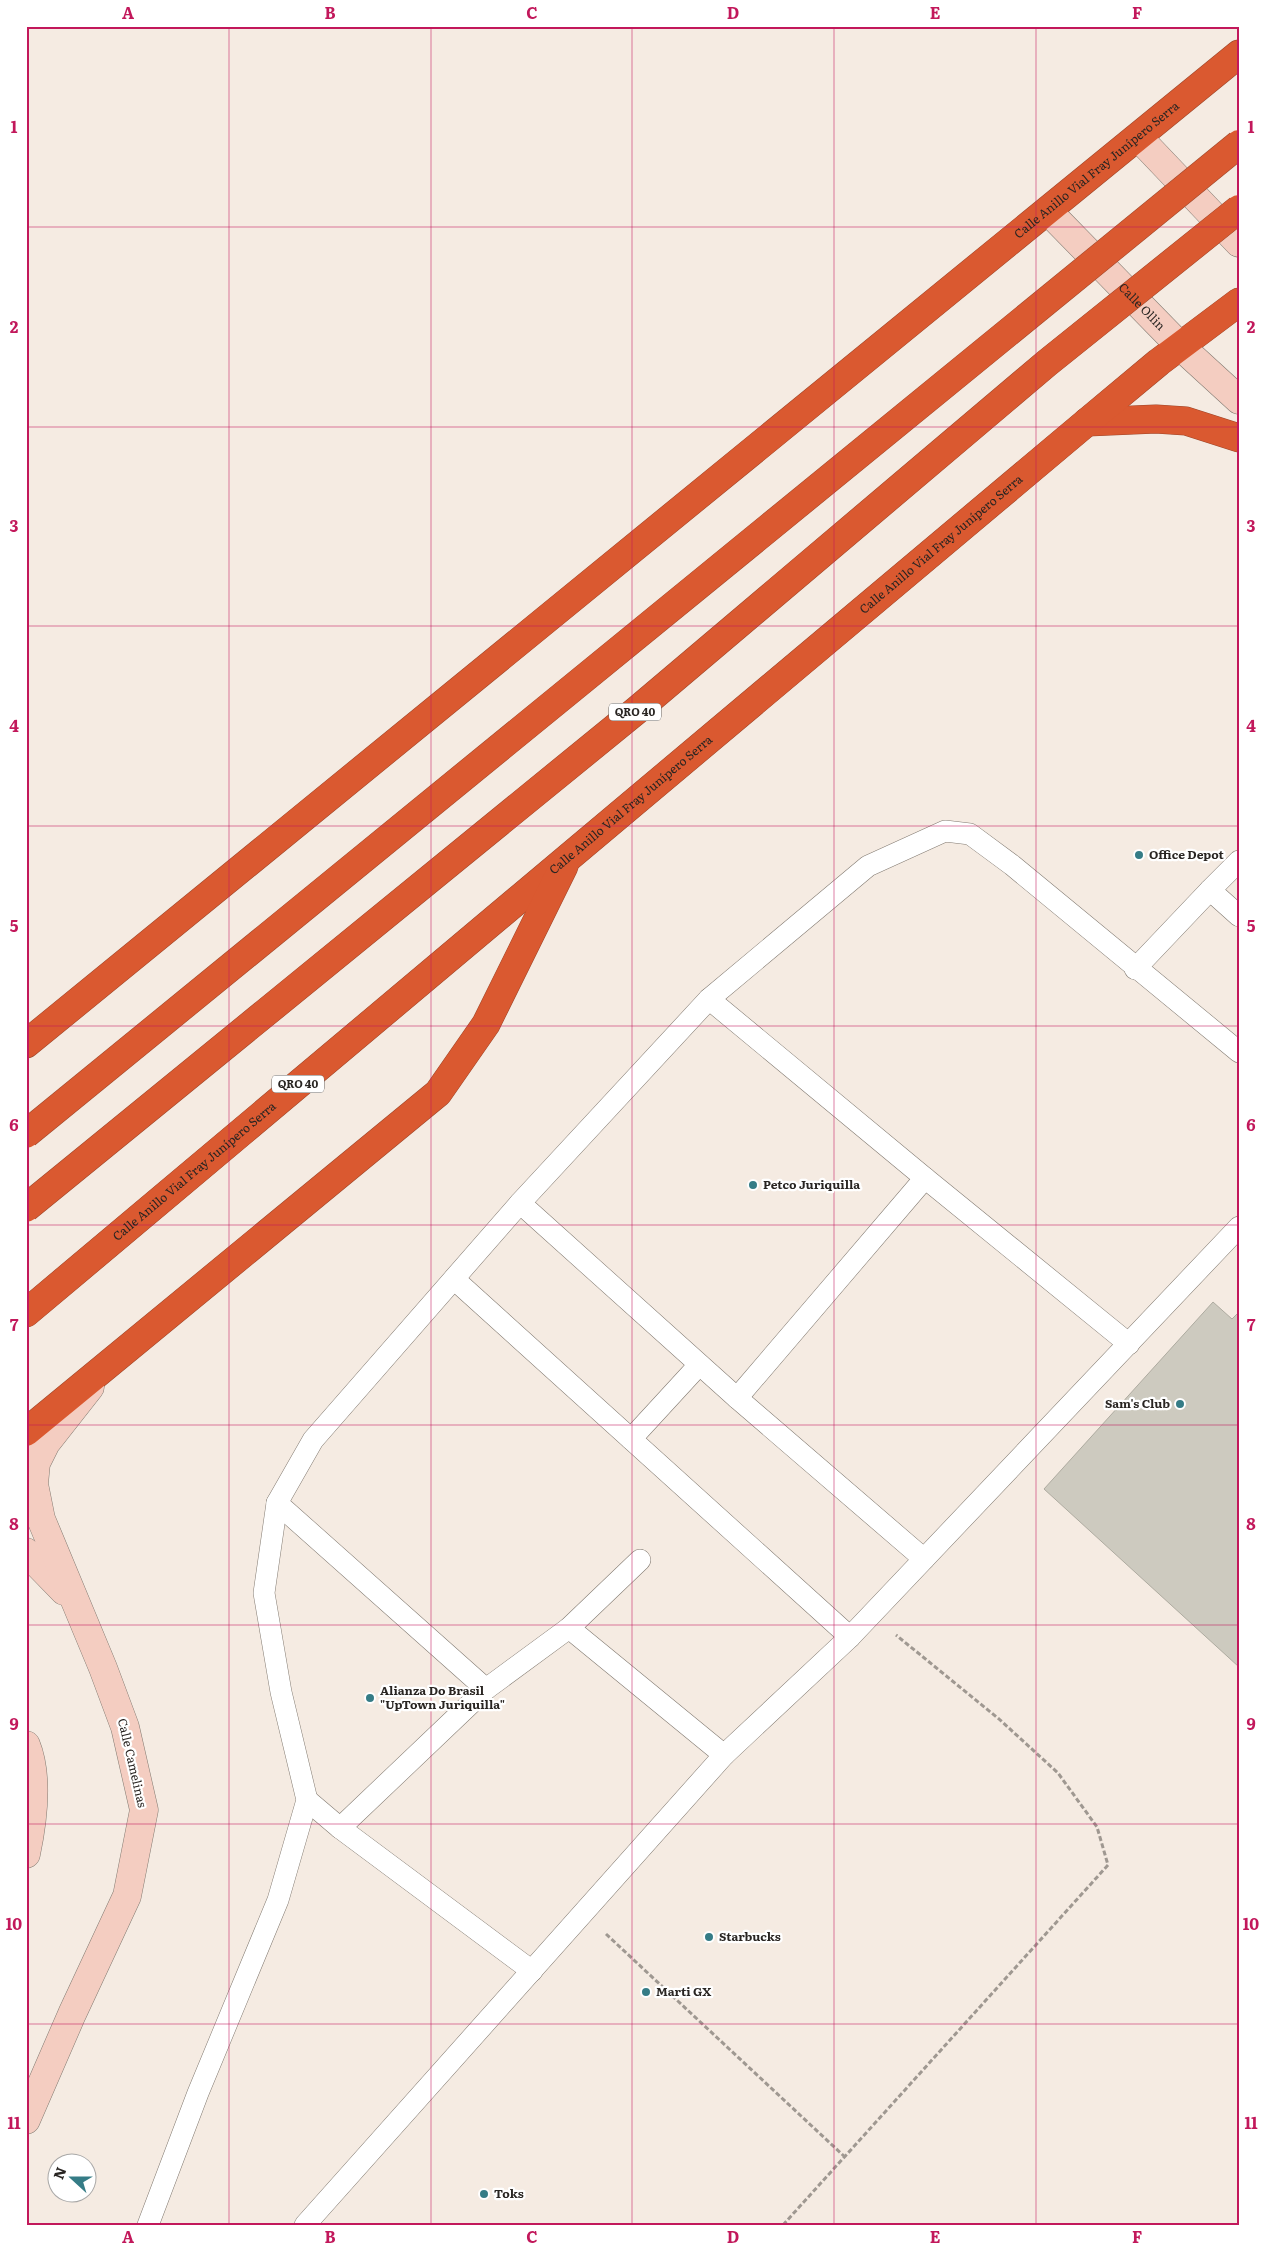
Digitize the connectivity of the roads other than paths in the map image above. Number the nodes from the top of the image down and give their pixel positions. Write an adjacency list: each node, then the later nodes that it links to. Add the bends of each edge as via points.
1 (1239, 54): 2 (highway, Calle Anillo Vial Fray Junípero Serra)
2 (1139, 138): 5 (highway, Calle Anillo Vial Fray Junípero Serra); 6 (main road)
3 (1239, 144): 20 (highway, bridge)
4 (1239, 209): 23 (highway, QRO 40, bridge, via 1047,363 637,710)
5 (1048, 211): 8 (main road, Calle Ollin); 18 (highway, Calle Anillo Vial Fray Junípero Serra)
6 (1239, 243)
7 (1239, 302): 8 (highway, Calle Anillo Vial Fray Junípero Serra / QRO 40)
8 (1180, 346): 9 (main road, Calle Ollin); 10 (highway, Calle Anillo Vial Fray Junípero Serra / QRO 40)
9 (1239, 400)
10 (1087, 422): 11 (highway, via 1186,421); 12 (highway, Calle Anillo Vial Fray Junípero Serra / QRO 40)
11 (1239, 438)
12 (569, 856): 26 (highway, Calle Anillo Vial Fray Junípero Serra / QRO 40); 28 (highway, via 486,1024 438,1093)
13 (1239, 861): 14 (lane)
14 (1210, 890): 15 (lane); 16 (lane)
15 (1239, 916)
16 (1135, 969): 17 (lane, via 1012,865 970,834 945,831 868,866); 19 (lane)
17 (709, 999): 21 (lane); 22 (lane)
18 (26, 1044)
19 (1239, 1052)
20 (26, 1134)
21 (925, 1178): 27 (lane); 30 (lane)
22 (520, 1203): 25 (lane); 29 (lane)
23 (26, 1208)
24 (1239, 1227): 27 (lane)
25 (454, 1279): 32 (lane); 33 (lane, via 313,1440)
26 (26, 1313)
27 (1129, 1344): 35 (lane)
28 (110, 1364): 31 (highway); 37 (main road, Calle Camelinas, via 46,1443 36,1463 34,1484 41,1519)
29 (699, 1365): 30 (lane); 32 (lane)
30 (737, 1398): 35 (lane)
31 (26, 1432)
32 (631, 1439): 39 (lane)
33 (277, 1503): 40 (lane); 43 (lane, via 264,1593 281,1692)
34 (26, 1552): 37 (main road)
35 (924, 1559): 39 (lane)
36 (640, 1560): 38 (lane)
37 (78, 1606): 47 (main road, Calle Camelinas, via 125,1727 144,1810 127,1896)
38 (569, 1628): 40 (lane); 42 (lane)
39 (850, 1637): 42 (lane)
40 (486, 1689): 44 (lane)
41 (26, 1745): 45 (main road, via 33,1786)
42 (724, 1755): 46 (lane)
43 (307, 1800): 44 (lane); 48 (lane, via 278,1900 198,2093)
44 (340, 1828): 46 (lane)
45 (26, 1854)
46 (532, 1971): 49 (lane)
47 (26, 2120)
48 (148, 2225)
49 (304, 2225)

